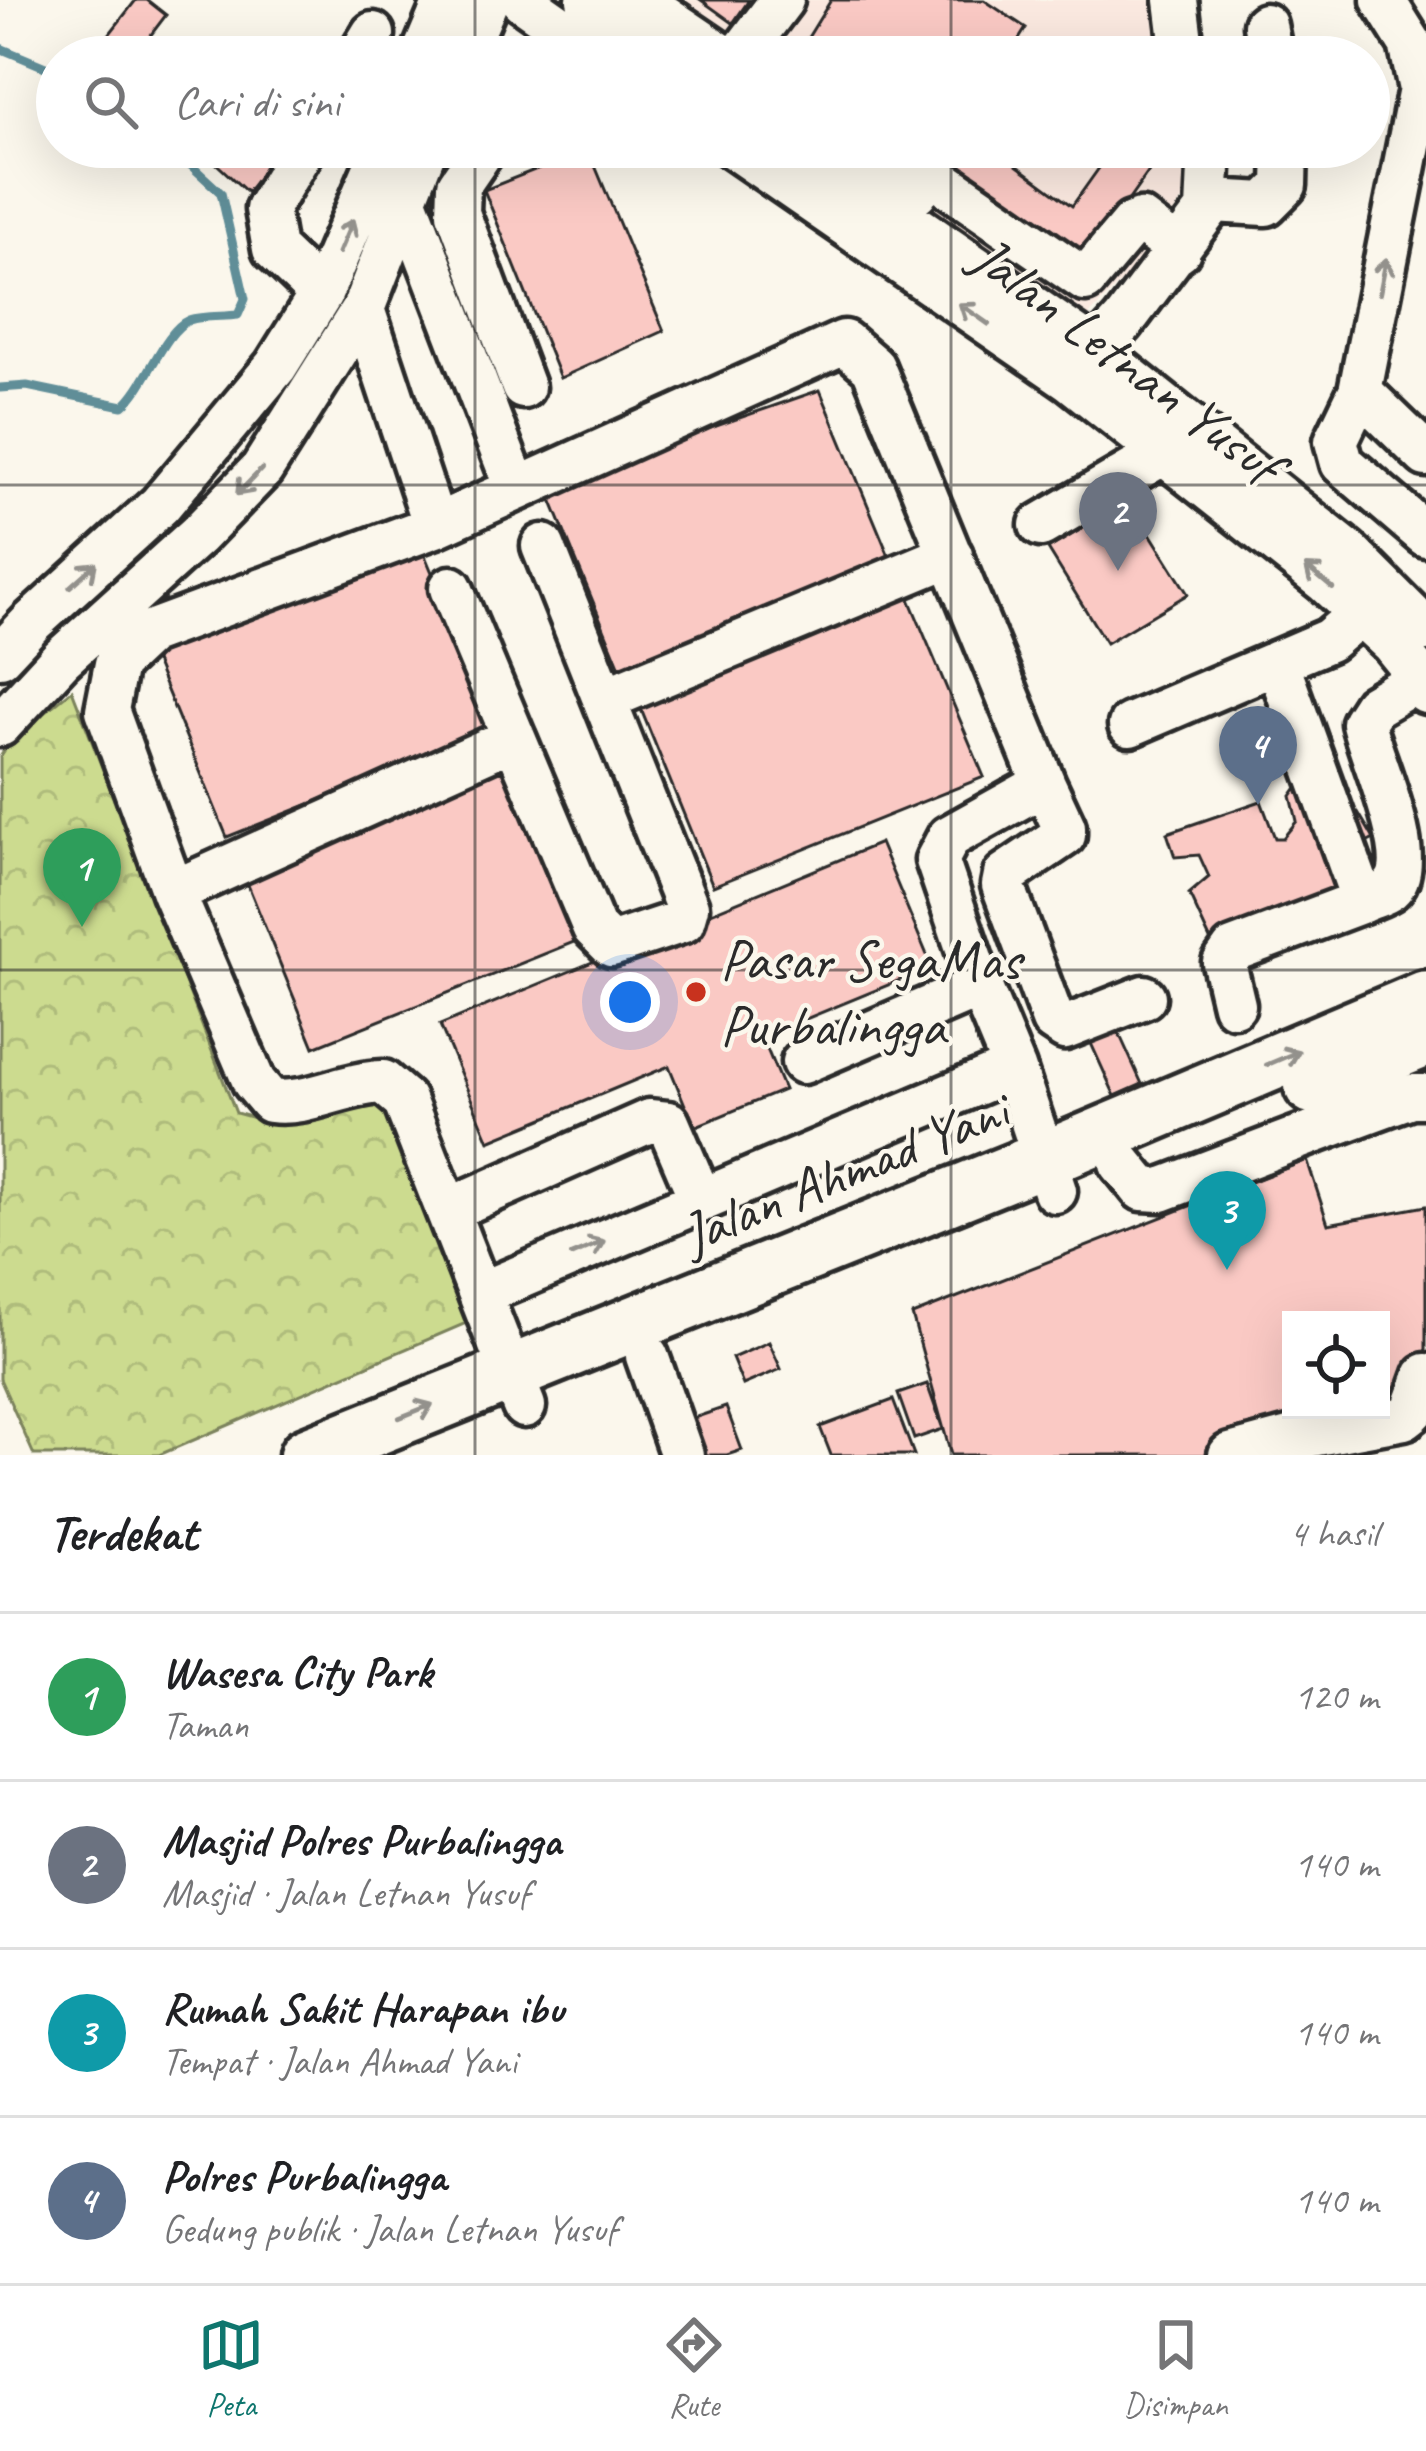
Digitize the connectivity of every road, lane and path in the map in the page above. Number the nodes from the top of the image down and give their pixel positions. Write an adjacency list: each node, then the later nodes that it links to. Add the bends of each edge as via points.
1 (446, 0): 9 (street)
2 (487, 0): 10 (street)
3 (522, 0): 11 (street)
4 (588, 0): 12 (street)
5 (640, 0): 13 (street)
6 (782, 0): 14 (street)
7 (1176, 0): 15 (street)
8 (1383, 0): 36 (street, one-way to 8, via 1420,89 1410,43)
9 (431, 36)
10 (472, 36)
11 (573, 36)
12 (640, 36)
13 (693, 36)
14 (755, 36)
15 (1180, 36)
16 (291, 168): 32 (street, via 267,208 274,249)
17 (375, 168): 32 (street, one-way to 17)
18 (417, 168): 28 (street)
19 (470, 168): 35 (street, via 459,185 458,214)
20 (772, 168): 34 (street, Jalan Letnan Yusuf, one-way to 20)
21 (832, 168): 34 (street, Jalan Letnan Yusuf)
22 (884, 168): 27 (street)
23 (904, 168): 27 (street)
24 (923, 168): 31 (street)
25 (1209, 168): 29 (street)
26 (1285, 168): 29 (street, via 1285,185 1266,204 1212,201)
27 (897, 177): 34 (street)
28 (405, 198): 33 (street); 39 (street)
29 (1207, 210): 30 (street)
30 (1180, 250): 31 (street, via 1141,221); 34 (street)
31 (1085, 280): 34 (street)
32 (312, 308): 48 (street, one-way to 32, via 160,505 276,367)
33 (363, 309): 41 (street); 52 (street, one-way to 52, via 262,469)
34 (1100, 347): 37 (street, Jalan Letnan Yusuf); 47 (street, Jalan Letnan Yusuf, via 1348,552)
35 (524, 387)
36 (1360, 391): 38 (street); 42 (street, via 1336,441 1342,463)
37 (1164, 453): 40 (street); 46 (street, Jalan Letnan Yusuf, one-way to 37)
38 (1426, 455)
39 (516, 488): 41 (street); 44 (street, via 844,342 873,367)
40 (1041, 525)
41 (435, 526): 58 (street, via 150,632 116,664 107,710)
42 (1426, 535)
43 (543, 546): 51 (street)
44 (951, 555): 51 (street); 57 (street)
45 (451, 588): 54 (street)
46 (1360, 614): 49 (street, via 1329,640); 50 (street, Jalan Letnan Yusuf)
47 (1426, 630)
48 (0, 656)
49 (1277, 662): 53 (street); 56 (street)
50 (1424, 682): 55 (street, via 1375,706 1363,723)
51 (605, 699): 54 (street, via 687,907 683,921 605,943)
52 (0, 725)
53 (1130, 725)
54 (514, 738): 58 (street)
55 (1370, 755): 56 (street); 59 (street, via 1403,866 1392,888)
56 (1318, 777): 59 (street)
57 (1044, 784): 60 (street, via 949,837 937,860); 61 (street, via 1064,835 1005,875 1003,885 1053,1020 1065,1028)
58 (173, 892): 71 (street, via 254,1082 270,1101 383,1082 404,1100)
59 (1363, 901): 63 (street, via 1233,950 1224,963)
60 (980, 986): 65 (street); 66 (street)
61 (1144, 997)
62 (1426, 998): 69 (main road, Jalan Ahmad Yani, one-way to 62)
63 (1234, 1005)
64 (1426, 1039): 68 (main road, Jalan Ahmad Yani)
65 (803, 1062)
66 (1014, 1068): 69 (street); 70 (street)
67 (1426, 1096): 68 (street, via 1161,1190 1142,1189)
68 (1121, 1163): 69 (main road, Jalan Ahmad Yani)
69 (1050, 1175): 73 (main road, Jalan Ahmad Yani); 75 (main road, Jalan Ahmad Yani)
70 (701, 1200): 71 (street, via 668,1123 649,1121); 72 (street, one-way to 70)
71 (448, 1210): 72 (street)
72 (480, 1294): 75 (street)
73 (647, 1356): 75 (main road, Jalan Ahmad Yani); 78 (street)
74 (1426, 1375): 79 (street, via 1404,1418)
75 (518, 1389): 76 (main road, Jalan Ahmad Yani, one-way to 75); 77 (main road, Jalan Ahmad Yani)
76 (308, 1455)
77 (404, 1455)
78 (682, 1455)
79 (1230, 1455)

